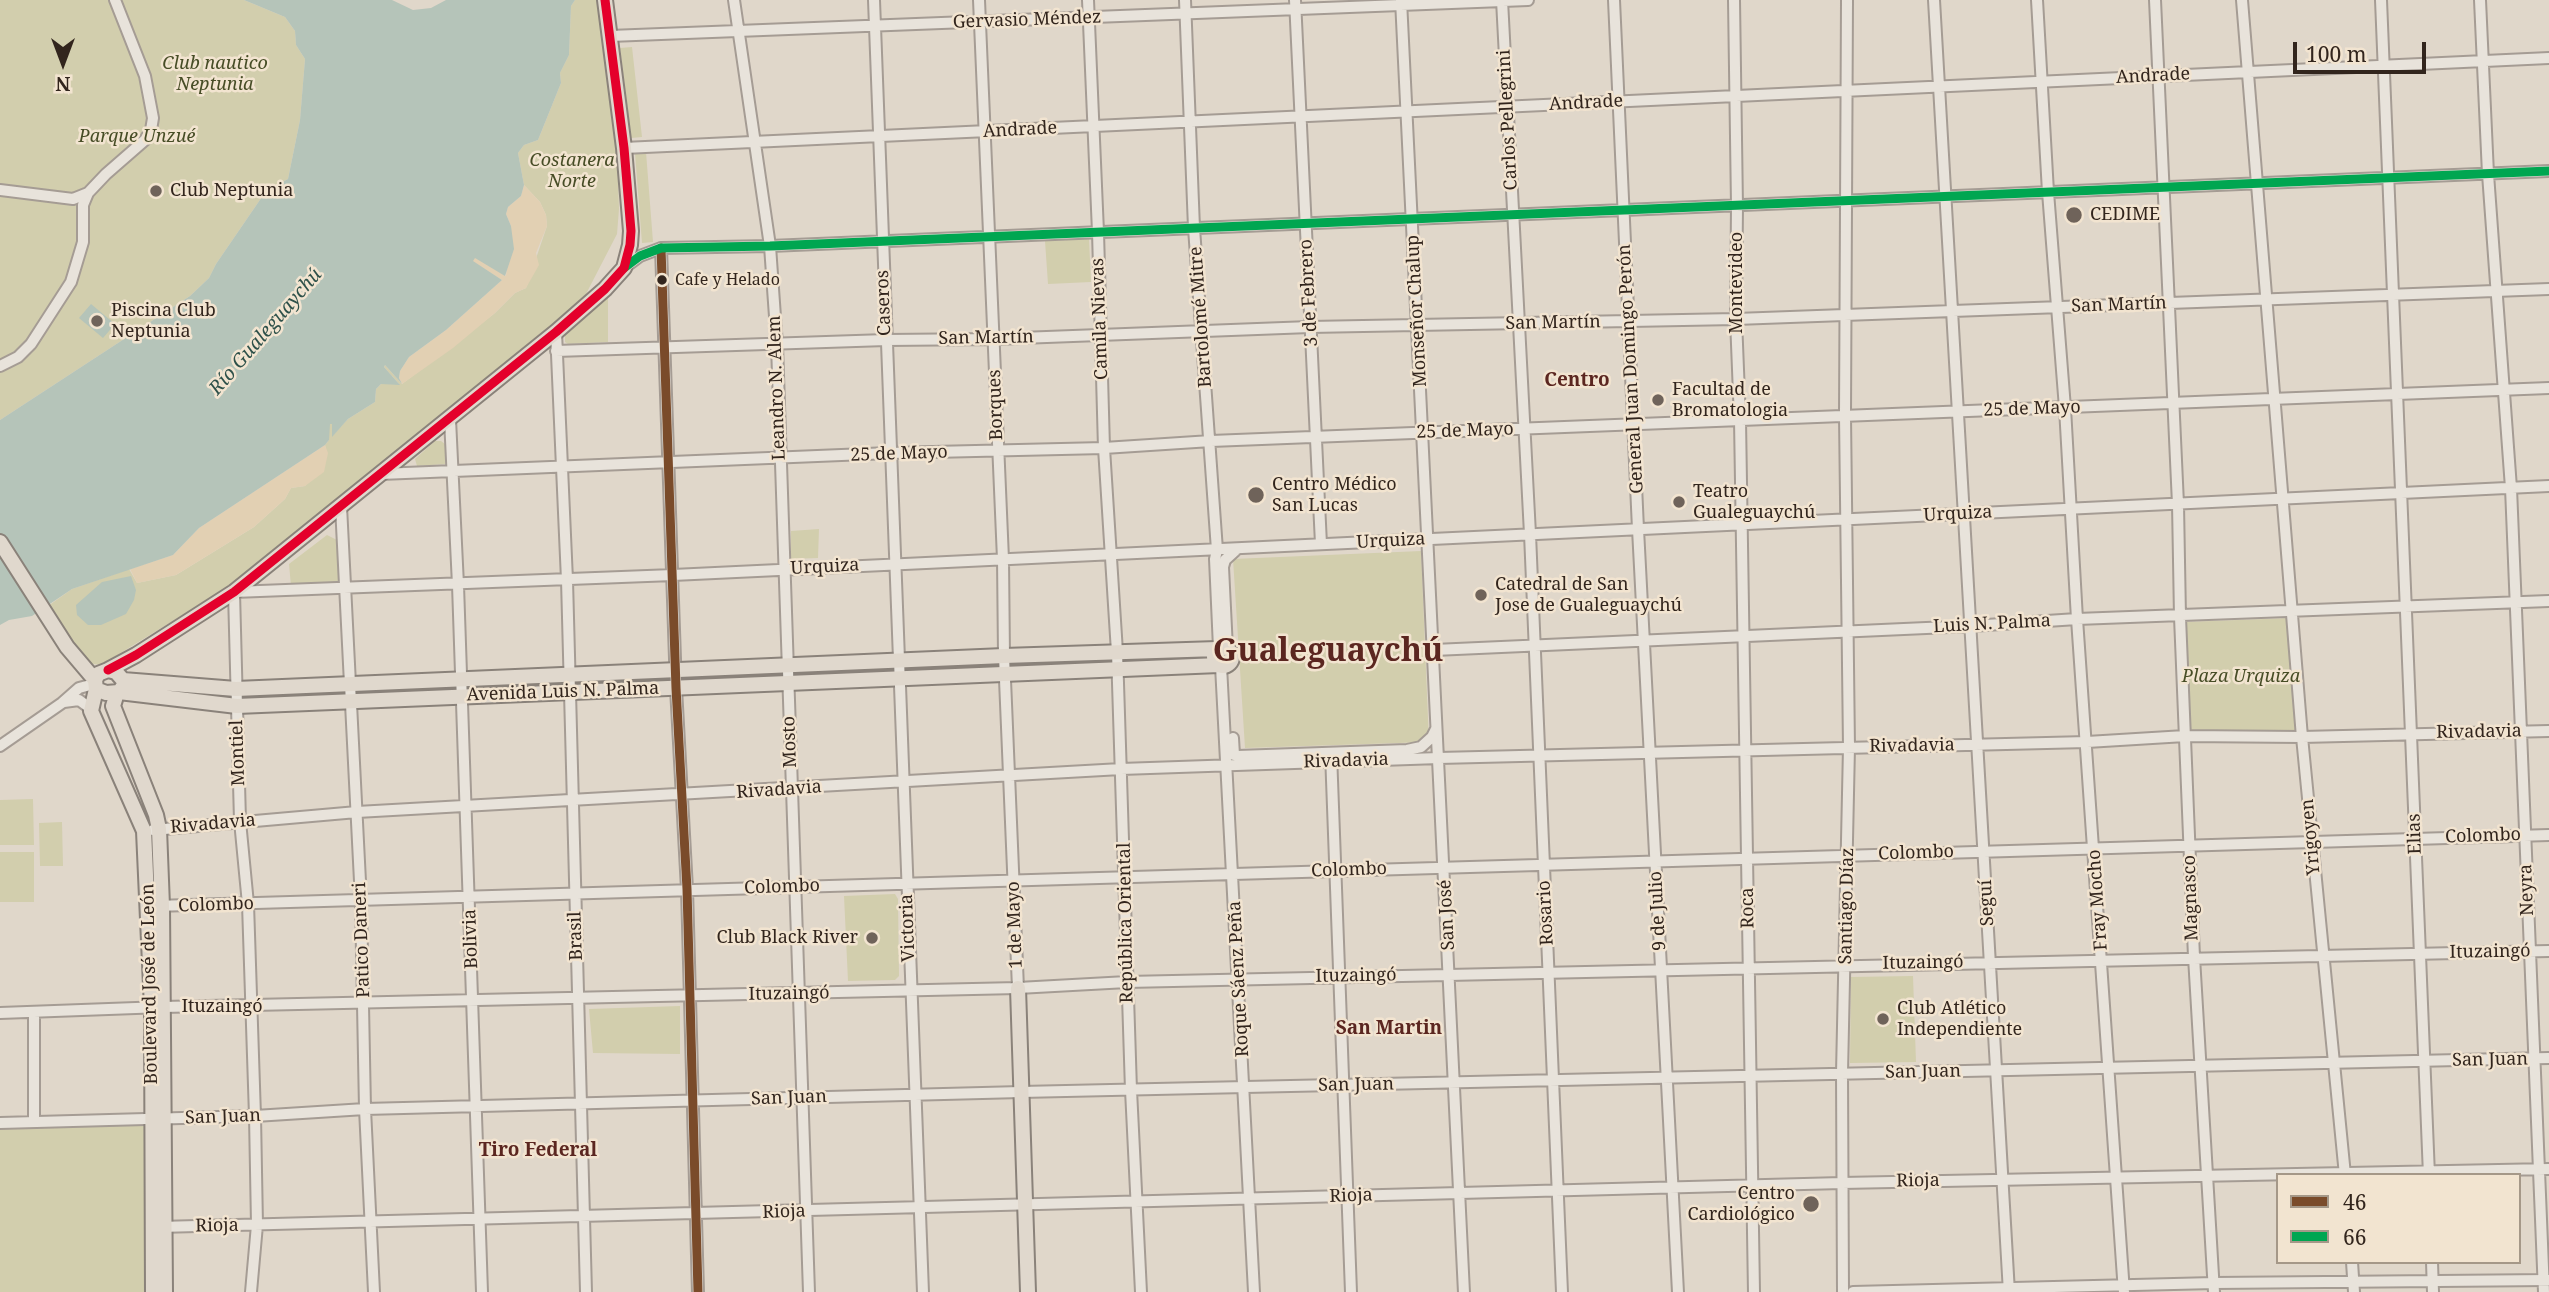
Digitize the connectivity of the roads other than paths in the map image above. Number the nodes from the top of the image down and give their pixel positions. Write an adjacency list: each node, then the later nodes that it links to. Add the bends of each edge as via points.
1 (115, 0): 53 (street, via 145,76 153,118 145,140)
2 (605, 0): 26 (main road)
3 (734, 0): 25 (street, Leandro N. Alem)
4 (874, 0): 24 (street, Caseros)
5 (979, 0): 23 (street, Borques)
6 (1087, 0): 22 (street, Camila Nievas)
7 (1185, 0): 21 (street, Bartolomé Mitre)
8 (1528, 0): 18 (street, Gervasio Méndez)
9 (1615, 0): 36 (street, General Juan Domingo Perón)
10 (1734, 0): 35 (street, Montevideo)
11 (1847, 0): 34 (street, Santiago Díaz)
12 (1934, 0): 33 (street, Seguí)
13 (2037, 0): 32 (street, Fray Mocho)
14 (2155, 0): 31 (street, Magnasco)
15 (2242, 0): 30 (street, Yrigoyen)
16 (2381, 0): 29 (street, Elias)
17 (2480, 0): 28 (street, Neyra)
18 (1502, 1): 19 (street, Gervasio Méndez); 37 (street, Carlos Pellegrini)
19 (1401, 3): 20 (street, Gervasio Méndez); 38 (street, Monseñor Chalup)
20 (1296, 5): 21 (street, Gervasio Méndez); 39 (street, 3 de Febrero)
21 (1186, 13): 22 (street, Gervasio Méndez); 40 (street, Bartolomé Mitre)
22 (1088, 17): 23 (street, Gervasio Méndez); 41 (street, Camila Nievas)
23 (979, 22): 24 (street, Gervasio Méndez); 42 (street, Borques)
24 (875, 27): 25 (street, Gervasio Méndez); 43 (street, Caseros)
25 (738, 30): 26 (street, Gervasio Méndez); 44 (street, Leandro N. Alem)
26 (610, 36): 45 (main road)
27 (2549, 58): 28 (street, Andrade)
28 (2484, 61): 29 (street, Andrade); 47 (street, Neyra)
29 (2383, 66): 30 (street, Andrade); 48 (street, Elias)
30 (2248, 72): 31 (street, Andrade); 49 (street, Yrigoyen)
31 (2158, 76): 32 (street, Andrade); 50 (street, Magnasco)
32 (2042, 81): 33 (street, Andrade); 52 (street, Fray Mocho)
33 (1939, 87): 34 (street, Andrade); 54 (street, Seguí)
34 (1847, 91): 35 (street, Andrade); 56 (street, Santiago Díaz)
35 (1736, 96): 36 (street, Andrade); 58 (street, Montevideo)
36 (1619, 102): 37 (street, Andrade); 59 (street, General Juan Domingo Perón)
37 (1507, 107): 38 (street, Andrade); 60 (street, Carlos Pellegrini)
38 (1407, 111): 39 (street, Andrade); 61 (street, Monseñor Chalup)
39 (1301, 117): 40 (street, Andrade); 62 (street, 3 de Febrero)
40 (1190, 122): 41 (street, Andrade); 63 (street, Bartolomé Mitre)
41 (1093, 126): 42 (street, Andrade); 64 (street, Camila Nievas)
42 (984, 132): 43 (street, Andrade); 65 (street, Borques)
43 (878, 136): 44 (street, Andrade); 66 (street, Caseros)
44 (753, 142): 45 (street, Andrade); 67 (street, Leandro N. Alem)
45 (624, 148): 69 (main road, via 631,231)
46 (2549, 172): 47 (street)
47 (2488, 174): 48 (street); 71 (street, Neyra)
48 (2388, 178): 49 (street); 72 (street, Elias)
49 (2257, 184): 50 (street); 73 (street, Yrigoyen)
50 (2164, 188): 52 (street); 74 (street, Magnasco)
51 (0, 190): 55 (street)
52 (2048, 192): 54 (street); 75 (street, Fray Mocho)
53 (88, 193): 55 (street); 57 (street)
54 (1945, 197): 56 (street); 76 (street, Seguí)
55 (73, 198): 57 (street)
56 (1846, 201): 58 (street); 77 (street, Santiago Díaz)
57 (83, 205): 91 (street, via 83,242 71,282 31,344)
58 (1737, 206): 59 (street); 78 (street, Montevideo)
59 (1624, 210): 60 (street); 79 (street, General Juan Domingo Perón)
60 (1513, 215): 61 (street); 80 (street, Carlos Pellegrini)
61 (1412, 219): 62 (street); 81 (street, Monseñor Chalup)
62 (1306, 224): 63 (street); 82 (street, 3 de Febrero)
63 (1194, 228): 64 (street); 83 (street, Bartolomé Mitre)
64 (1098, 232): 65 (street); 85 (street, Camila Nievas)
65 (989, 236): 66 (street); 87 (street, Borques)
66 (882, 242): 67 (street); 86 (street, Caseros)
67 (770, 246): 68 (street); 88 (street, Leandro N. Alem)
68 (661, 248): 69 (street); 89 (street)
69 (624, 268): 84 (main road)
70 (2549, 289): 71 (street, San Martín)
71 (2496, 291): 72 (street, San Martín); 93 (street, Neyra)
72 (2393, 295): 73 (street, San Martín); 94 (street, Elias)
73 (2266, 300): 74 (street, San Martín); 95 (street, Yrigoyen)
74 (2169, 303): 75 (street, San Martín); 96 (street, Magnasco)
75 (2058, 307): 76 (street, San Martín); 97 (street, Fray Mocho)
76 (1952, 312): 77 (street, San Martín); 98 (street, Seguí)
77 (1846, 315): 78 (street, San Martín); 99 (street, Santiago Díaz)
78 (1736, 319): 79 (street, San Martín); 101 (street, Montevideo)
79 (1629, 321): 80 (street, San Martín); 102 (street, General Juan Domingo Perón)
80 (1518, 323): 81 (street, San Martín); 103 (street, Carlos Pellegrini)
81 (1416, 326): 82 (street, San Martín); 104 (street, Monseñor Chalup)
82 (1311, 327): 83 (street, San Martín); 105 (street, 3 de Febrero)
83 (1203, 330): 85 (street, San Martín); 106 (street, Bartolomé Mitre)
84 (556, 332): 90 (street, Brasil); 100 (main road)
85 (1100, 334): 87 (street, San Martín); 107 (street, Camila Nievas)
86 (886, 340): 87 (street, San Martín); 88 (street, San Martín); 109 (street, Caseros)
87 (993, 340): 108 (street, Borques)
88 (777, 345): 89 (street, San Martín); 110 (street, Leandro N. Alem)
89 (665, 347): 90 (street, San Martín); 111 (street)
90 (556, 351): 112 (street, Brasil)
91 (0, 366)
92 (2549, 387): 93 (street, 25 de Mayo)
93 (2502, 389): 94 (street, 25 de Mayo); 116 (street, Neyra)
94 (2397, 394): 95 (street, 25 de Mayo); 117 (street, Elias)
95 (2275, 400): 96 (street, 25 de Mayo); 118 (street, Yrigoyen)
96 (2174, 403): 97 (street, 25 de Mayo); 119 (street, Magnasco)
97 (2066, 408): 98 (street, 25 de Mayo); 121 (street, Fray Mocho)
98 (1958, 411): 99 (street, 25 de Mayo); 122 (street, Seguí)
99 (1845, 416): 101 (street, 25 de Mayo); 123 (street, Santiago Díaz)
100 (450, 419): 113 (street, Bolivia); 114 (main road)
101 (1740, 420): 102 (street, 25 de Mayo); 124 (street, Montevideo)
102 (1633, 424): 103 (street, 25 de Mayo); 125 (street, General Juan Domingo Perón)
103 (1524, 429): 104 (street, 25 de Mayo); 126 (street, Carlos Pellegrini)
104 (1424, 432): 105 (street, 25 de Mayo); 127 (street, Monseñor Chalup)
105 (1316, 437): 106 (street, 25 de Mayo); 129 (street, 3 de Febrero)
106 (1211, 441): 107 (street, 25 de Mayo); 131 (street, Bartolomé Mitre)
107 (1104, 448): 108 (street, 25 de Mayo); 132 (street, Camila Nievas)
108 (998, 452): 109 (street, 25 de Mayo); 133 (street, Borques)
109 (890, 453): 110 (street, 25 de Mayo); 134 (street, Caseros)
110 (780, 458): 111 (street, 25 de Mayo); 135 (street, Leandro N. Alem)
111 (669, 463): 112 (street, 25 de Mayo); 136 (street)
112 (561, 466): 113 (street, 25 de Mayo); 137 (street, Brasil)
113 (453, 470): 114 (street, 25 de Mayo); 138 (street, Bolivia)
114 (381, 474): 120 (main road)
115 (2549, 486): 116 (street, Urquiza)
116 (2511, 488): 117 (street, Urquiza); 142 (street, Neyra)
117 (2401, 493): 118 (street, Urquiza); 143 (street, Elias)
118 (2282, 499): 119 (street, Urquiza); 144 (street, Yrigoyen)
119 (2178, 504): 121 (street, Urquiza); 145 (street, Magnasco)
120 (341, 506): 139 (street, Patico Daneri); 140 (main road)
121 (2071, 508): 122 (street, Urquiza); 146 (street, Fray Mocho)
122 (1964, 514): 123 (street, Urquiza); 147 (street, Seguí)
123 (1846, 519): 124 (street, Urquiza); 148 (street, Santiago Díaz)
124 (1741, 524): 125 (street, Urquiza); 149 (street, Roca)
125 (1638, 529): 126 (street, Urquiza); 150 (street, 9 de Julio)
126 (1530, 534): 127 (street, Urquiza); 151 (street, Rosario)
127 (1429, 539): 129 (street, Urquiza); 153 (street, San José)
128 (0, 542): 169 (main road)
129 (1321, 544): 130 (street, Urquiza)
130 (1238, 549): 131 (street, Urquiza); 152 (street, via 1223,567)
131 (1217, 550): 132 (street, Urquiza); 152 (street)
132 (1111, 555): 133 (street, Urquiza); 154 (street, República Oriental)
133 (1003, 559): 134 (street, Urquiza); 156 (street, 1 de Mayo)
134 (894, 564): 135 (street, Urquiza); 157 (street, Victoria)
135 (784, 569): 136 (street, Urquiza); 158 (street, Mosto)
136 (673, 575): 137 (street, Urquiza); 162 (street)
137 (567, 580): 138 (street, Urquiza); 163 (street, Brasil)
138 (458, 585): 139 (street, Urquiza); 165 (street, Bolivia)
139 (346, 589): 140 (street, Urquiza); 167 (street, Patico Daneri)
140 (234, 592): 155 (main road); 172 (street, Montiel)
141 (2549, 601): 142 (street, Luis N. Palma)
142 (2515, 603): 143 (street, Luis N. Palma); 181 (street, Neyra)
143 (2406, 608): 144 (street, Luis N. Palma); 182 (street, Elias)
144 (2292, 612): 145 (street, Luis N. Palma); 184 (street, Yrigoyen)
145 (2180, 617): 146 (street, Luis N. Palma); 183 (street, Magnasco)
146 (2077, 619): 147 (street, Luis N. Palma); 185 (street, Fray Mocho)
147 (1971, 626): 148 (street, Luis N. Palma); 186 (street, Seguí)
148 (1847, 632): 149 (street, Luis N. Palma); 188 (street, Santiago Díaz)
149 (1743, 636): 150 (street, Luis N. Palma); 189 (street, Roca)
150 (1644, 640): 151 (street, Luis N. Palma); 190 (street, 9 de Julio)
151 (1535, 645): 153 (street, Luis N. Palma); 191 (street, Rosario)
152 (1221, 649): 154 (main road, Avenida Luis N. Palma); 159 (main road, via 1213,658)
153 (1434, 650): 179 (street, San José)
154 (1116, 652): 156 (main road, Avenida Luis N. Palma); 161 (street, República Oriental)
155 (136, 655): 160 (main road); 170 (main road)
156 (1004, 656): 157 (main road, Avenida Luis N. Palma); 164 (street, 1 de Mayo)
157 (898, 661): 158 (main road, Avenida Luis N. Palma); 166 (street, Victoria)
158 (787, 665): 162 (main road, Avenida Luis N. Palma); 168 (street, Mosto)
159 (1222, 665): 161 (main road, Avenida Luis N. Palma); 192 (street, Rivadavia, via 1234,755); 194 (street, Roque Sáenz Peña)
160 (108, 670): 169 (main road, via 98,674); 170 (main road, via 116,672)
161 (1117, 670): 164 (main road, Avenida Luis N. Palma); 195 (street, República Oriental)
162 (675, 672): 163 (main road, Avenida Luis N. Palma); 171 (street)
163 (569, 674): 165 (main road, Avenida Luis N. Palma); 173 (street, Brasil)
164 (1005, 674): 166 (main road, Avenida Luis N. Palma); 196 (street, 1 de Mayo)
165 (461, 678): 167 (main road, Avenida Luis N. Palma); 174 (street, Bolivia)
166 (898, 678): 168 (main road, Avenida Luis N. Palma); 197 (street, Victoria)
167 (351, 683): 172 (main road, Avenida Luis N. Palma); 175 (street, Patico Daneri)
168 (788, 683): 171 (main road, Avenida Luis N. Palma); 198 (street, Mosto)
169 (95, 684): 170 (main road, via 106,693); 176 (street, via 79,688); 178 (main road)
170 (120, 686): 172 (main road, Avenida Luis N. Palma); 177 (main road, Avenida Luis N. Palma); 204 (main road, Boulevard José de León, via 114,706 156,815)
171 (676, 688): 173 (main road, Avenida Luis N. Palma); 199 (street)
172 (236, 689): 177 (street, Montiel)
173 (570, 692): 174 (main road, Avenida Luis N. Palma); 200 (street, Brasil)
174 (462, 697): 175 (main road, Avenida Luis N. Palma); 201 (street, Bolivia)
175 (352, 701): 177 (main road, Avenida Luis N. Palma); 202 (street, Patico Daneri)
176 (62, 703): 178 (street, via 79,701); 187 (street)
177 (237, 706): 203 (street, Montiel)
178 (90, 708): 204 (main road, Boulevard José de León)
179 (1437, 726): 192 (street, Rivadavia, via 1421,747); 193 (street, San José)
180 (2549, 731): 181 (street, Rivadavia)
181 (2521, 732): 182 (street, Rivadavia); 205 (street, Neyra)
182 (2411, 734): 184 (street, Rivadavia); 207 (street, Elias)
183 (2185, 736): 184 (street, Rivadavia); 185 (street, Rivadavia); 209 (street, Magnasco)
184 (2302, 737): 208 (street, Yrigoyen)
185 (2087, 742): 186 (street, Rivadavia); 210 (street, Fray Mocho)
186 (1977, 744): 188 (street, Rivadavia); 211 (street, Seguí)
187 (0, 746)
188 (1849, 747): 189 (street, Rivadavia); 212 (street, Santiago Díaz)
189 (1745, 750): 190 (street, Rivadavia); 213 (street, Roca)
190 (1649, 752): 191 (street, Rivadavia); 214 (street, 9 de Julio)
191 (1540, 755): 193 (street, Rivadavia); 215 (street, Rosario)
192 (1331, 757): 193 (street, Rivadavia); 194 (street, Rivadavia); 217 (street)
193 (1439, 758): 216 (street, San José)
194 (1227, 765): 195 (street, Rivadavia); 218 (street, Roque Sáenz Peña)
195 (1121, 769): 196 (street, Rivadavia); 219 (street, República Oriental)
196 (1010, 775): 197 (street, Rivadavia); 220 (street, 1 de Mayo)
197 (902, 782): 198 (street, Rivadavia); 221 (street, Victoria)
198 (792, 789): 199 (street, Rivadavia); 222 (street, Mosto)
199 (683, 795): 200 (street, Rivadavia); 223 (street)
200 (573, 802): 201 (street, Rivadavia); 224 (street, Brasil)
201 (466, 807): 202 (street, Rivadavia); 225 (street, Bolivia)
202 (357, 812): 203 (street, Rivadavia); 226 (street, Patico Daneri)
203 (240, 821): 204 (street, Rivadavia); 227 (street, Montiel)
204 (151, 830): 228 (main road, Boulevard José de León)
205 (2525, 835): 206 (street, Colombo); 207 (street, Colombo); 229 (street, Neyra)
206 (2549, 835)
207 (2415, 838): 208 (street, Colombo); 231 (street, Elias)
208 (2312, 841): 209 (street, Colombo); 233 (street, Yrigoyen)
209 (2189, 845): 210 (street, Colombo); 232 (street, Magnasco)
210 (2095, 848): 211 (street, Colombo); 234 (street, Fray Mocho)
211 (1984, 851): 212 (street, Colombo); 235 (street, Seguí)
212 (1849, 855): 213 (street, Colombo); 236 (street, Santiago Díaz)
213 (1747, 859): 214 (street, Colombo); 237 (street, Roca)
214 (1655, 861): 215 (street, Colombo); 238 (street, 9 de Julio)
215 (1544, 865): 216 (street, Colombo); 239 (street, Rosario)
216 (1444, 867): 217 (street, Colombo); 240 (street, San José)
217 (1334, 870): 218 (street, Colombo); 241 (street)
218 (1233, 873): 219 (street, Colombo); 242 (street, Roque Sáenz Peña)
219 (1125, 876): 220 (street, Colombo); 243 (street, República Oriental)
220 (1014, 880): 221 (street, Colombo); 244 (street, 1 de Mayo)
221 (906, 883): 222 (street, Colombo); 245 (street, Victoria)
222 (795, 886): 223 (street, Colombo); 246 (street, Mosto)
223 (687, 889): 224 (street, Colombo); 247 (street)
224 (575, 893): 225 (street, Colombo); 248 (street, Brasil)
225 (469, 896): 226 (street, Colombo); 249 (street, Bolivia)
226 (361, 901): 227 (street, Colombo); 250 (street, Patico Daneri)
227 (248, 904): 228 (street, Colombo); 252 (street, Montiel)
228 (155, 906): 251 (main road, Boulevard José de León)
229 (2529, 951): 230 (street, Ituzaingó); 231 (street, Ituzaingó); 256 (street, Neyra)
230 (2549, 951)
231 (2420, 954): 233 (street, Ituzaingó); 257 (street, Elias)
232 (2194, 957): 233 (street, Ituzaingó); 234 (street, Ituzaingó); 259 (street, Magnasco)
233 (2322, 957): 258 (street, Yrigoyen)
234 (2102, 959): 235 (street, Ituzaingó); 260 (street, Fray Mocho)
235 (1990, 962): 236 (street, Ituzaingó); 261 (street, Seguí)
236 (1846, 965): 237 (street, Ituzaingó); 262 (street, Santiago Díaz)
237 (1749, 967): 238 (street, Ituzaingó); 263 (street, Roca)
238 (1661, 969): 239 (street, Ituzaingó); 264 (street, 9 de Julio)
239 (1549, 972): 240 (street, Ituzaingó); 265 (street, Rosario)
240 (1450, 974): 241 (street, Ituzaingó); 266 (street, San José)
241 (1339, 977): 242 (street, Ituzaingó); 267 (street)
242 (1239, 979): 243 (street, Ituzaingó); 268 (street, Roque Sáenz Peña)
243 (1127, 982): 244 (street, Ituzaingó); 269 (street, República Oriental)
244 (1018, 988): 245 (street, Ituzaingó); 270 (main road, 1 de Mayo)
245 (911, 991): 246 (street, Ituzaingó); 271 (street, Victoria)
246 (799, 993): 247 (street, Ituzaingó); 272 (street, Mosto)
247 (690, 996): 248 (street, Ituzaingó); 273 (street)
248 (578, 999): 249 (street, Ituzaingó); 274 (street, Brasil)
249 (473, 1002): 250 (street, Ituzaingó); 275 (street, Bolivia)
250 (364, 1004): 252 (street, Ituzaingó); 276 (street, Patico Daneri)
251 (157, 1007): 252 (street, Ituzaingó); 254 (street, Ituzaingó); 278 (main road, Boulevard José de León)
252 (251, 1007): 277 (street, Montiel)
253 (0, 1013): 254 (street, Ituzaingó)
254 (34, 1013): 279 (street)
255 (2549, 1058): 256 (street, San Juan)
256 (2534, 1059): 257 (street, San Juan); 281 (street, Neyra)
257 (2424, 1061): 258 (street, San Juan); 283 (street, Elias)
258 (2334, 1063): 259 (street, San Juan); 282 (street, Yrigoyen)
259 (2202, 1066): 260 (street, San Juan); 285 (street, Magnasco)
260 (2108, 1067): 261 (street, San Juan); 286 (street, Fray Mocho)
261 (1996, 1070): 262 (street, San Juan); 287 (street, Seguí)
262 (1842, 1073): 263 (street, San Juan); 288 (street, Santiago Díaz)
263 (1751, 1076): 264 (street, San Juan); 289 (street, Roca)
264 (1667, 1077): 265 (street, San Juan); 290 (street, 9 de Julio)
265 (1553, 1080): 266 (street, San Juan); 291 (street, Rosario)
266 (1455, 1082): 267 (street, San Juan); 292 (street, San José)
267 (1343, 1085): 268 (street, San Juan); 293 (street)
268 (1245, 1087): 269 (street, San Juan); 294 (street, Roque Sáenz Peña)
269 (1131, 1090): 270 (street, San Juan); 295 (street, República Oriental)
270 (1021, 1092): 271 (street, San Juan); 296 (main road, 1 de Mayo)
271 (915, 1094): 272 (street, San Juan); 297 (street, Victoria)
272 (802, 1097): 273 (street, San Juan); 298 (street, Mosto)
273 (693, 1100): 274 (street, San Juan); 299 (street)
274 (581, 1103): 275 (street, San Juan); 300 (street, Brasil)
275 (476, 1106): 276 (street, San Juan); 301 (street, Bolivia)
276 (365, 1109): 277 (street, San Juan); 302 (street, Patico Daneri)
277 (255, 1116): 278 (street, San Juan); 303 (street, Montiel)
278 (158, 1119): 279 (street, San Juan); 304 (main road, Boulevard José de León)
279 (34, 1122): 280 (street, San Juan)
280 (0, 1123)
281 (2544, 1169): 283 (street, Rioja); 307 (street, Neyra)
282 (2345, 1173)
283 (2429, 1173)
284 (2276, 1175): 285 (street, Rioja)
285 (2208, 1176): 286 (street, Rioja); 308 (street, Magnasco)
286 (2117, 1177): 287 (street, Rioja); 311 (street, Fray Mocho)
287 (2003, 1180): 288 (street, Rioja); 312 (street, Seguí)
288 (1842, 1183): 289 (street, Rioja); 330 (street, Santiago Díaz)
289 (1753, 1185): 290 (street, Rioja); 329 (street, Roca)
290 (1673, 1188): 291 (street, Rioja); 328 (street, 9 de Julio)
291 (1558, 1191): 292 (street, Rioja); 327 (street, Rosario)
292 (1460, 1194): 293 (street, Rioja); 326 (street, San José)
293 (1349, 1197): 294 (street, Rioja); 325 (street)
294 (1251, 1199): 295 (street, Rioja); 324 (street, Roque Sáenz Peña)
295 (1137, 1202): 296 (street, Rioja); 323 (street, República Oriental)
296 (1025, 1205): 297 (street, Rioja); 322 (main road, 1 de Mayo)
297 (919, 1208): 298 (street, Rioja); 321 (street, Victoria)
298 (806, 1211): 299 (street, Rioja); 320 (street, Mosto)
299 (696, 1214): 300 (street, Rioja); 319 (street)
300 (584, 1217): 301 (street, Rioja); 318 (street, Brasil)
301 (481, 1219): 302 (street, Rioja); 317 (street, Bolivia)
302 (370, 1221): 303 (street, Rioja); 316 (street, Patico Daneri)
303 (257, 1225): 304 (street, Rioja); 315 (street, Montiel)
304 (158, 1228): 313 (main road, Boulevard José de León); 314 (main road, Boulevard José de León)
305 (2352, 1264): 309 (street)
306 (2432, 1264): 310 (street)
307 (2546, 1284): 310 (street)
308 (2214, 1287): 309 (street); 311 (street)
309 (2354, 1287): 310 (street)
310 (2433, 1287)
311 (2124, 1289): 312 (street)
312 (2009, 1290): 331 (street)
313 (153, 1292)
314 (165, 1292)
315 (251, 1292)
316 (374, 1292)
317 (482, 1292)
318 (586, 1292)
319 (698, 1292)
320 (809, 1292)
321 (923, 1292)
322 (1028, 1292)
323 (1141, 1292)
324 (1254, 1292)
325 (1351, 1292)
326 (1465, 1292)
327 (1562, 1292)
328 (1678, 1292)
329 (1754, 1292)
330 (1843, 1292)
331 (1853, 1292)

